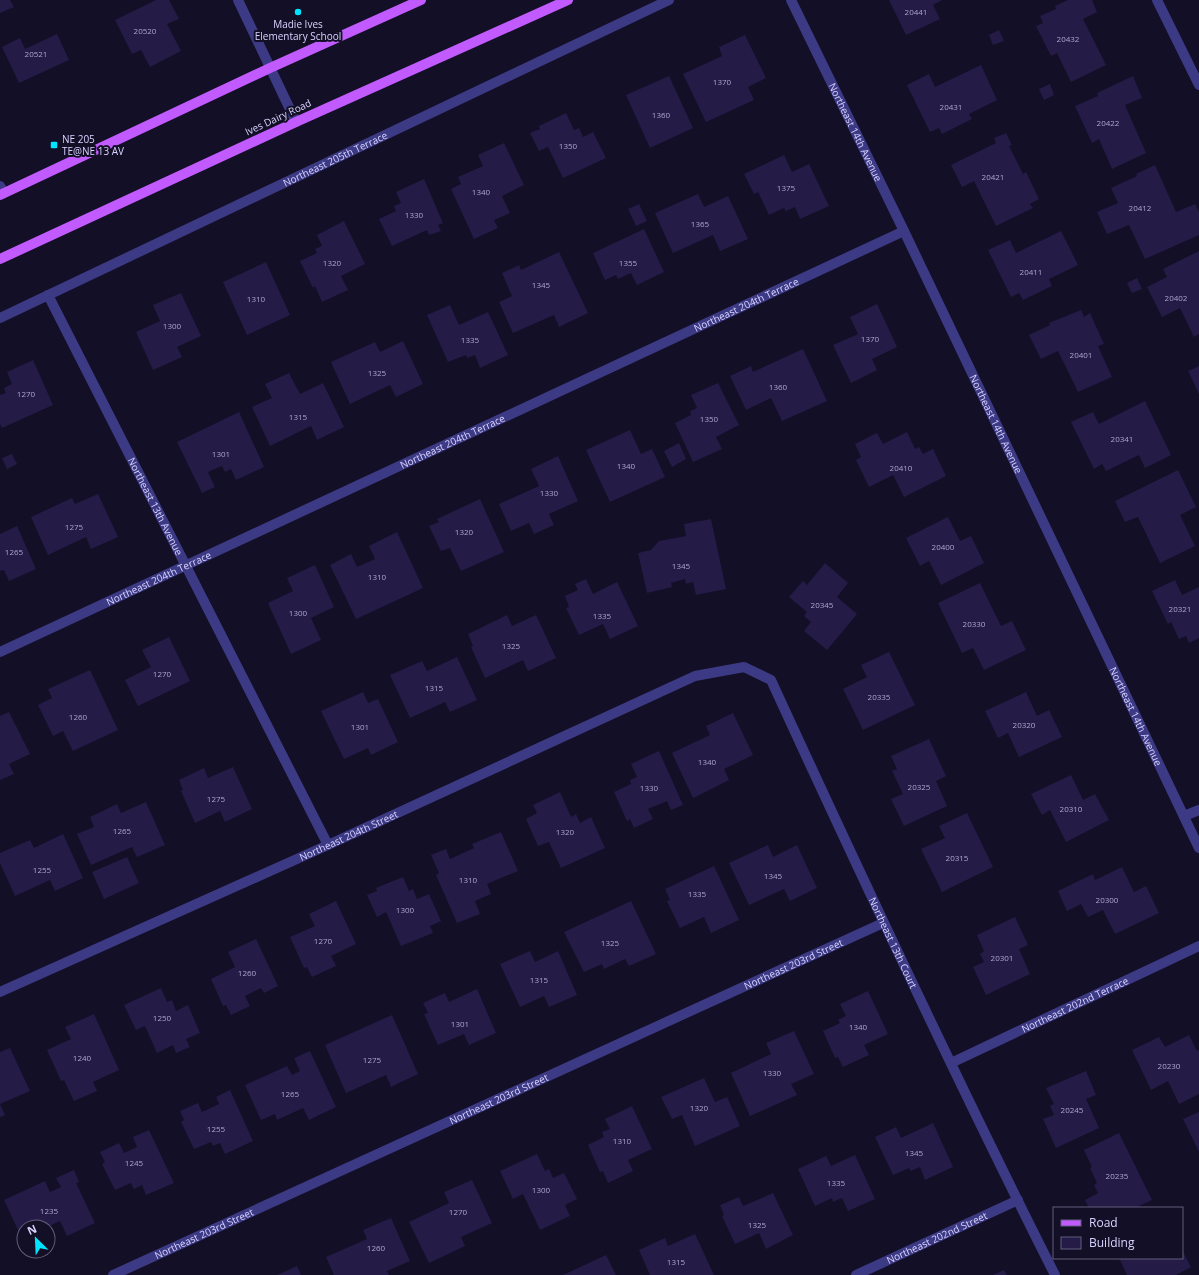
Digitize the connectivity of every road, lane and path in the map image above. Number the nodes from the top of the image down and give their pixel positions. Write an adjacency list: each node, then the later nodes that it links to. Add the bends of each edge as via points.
1 (238, 0): 7 (street)
2 (421, 0): 7 (main road)
3 (568, 0): 9 (main road, Ives Dairy Road)
4 (669, 0): 13 (street, Northeast 205th Terrace)
5 (791, 0): 11 (street, Northeast 14th Avenue)
6 (1158, 0): 8 (street)
7 (270, 68): 9 (street); 10 (main road)
8 (1199, 85)
9 (296, 122): 12 (main road, Ives Dairy Road)
10 (1, 191)
11 (904, 231): 15 (street, Northeast 204th Terrace); 19 (street, Northeast 14th Avenue)
12 (0, 259)
13 (48, 296): 14 (street, Northeast 205th Terrace); 15 (street, Northeast 13th Avenue)
14 (0, 318)
15 (185, 566): 16 (street, Northeast 204th Terrace); 20 (street, Northeast 13th Avenue)
16 (0, 652)
17 (695, 676): 20 (street, Northeast 204th Street); 22 (street, Northeast 13th Court, via 744,667 771,680)
18 (1199, 810): 19 (street)
19 (1184, 816): 21 (street, Northeast 14th Avenue)
20 (328, 845): 24 (street, Northeast 204th Street)
21 (1199, 848)
22 (883, 922): 25 (street, Northeast 13th Court); 27 (street, Northeast 203rd Street)
23 (1199, 946): 25 (street, Northeast 202nd Terrace)
24 (0, 992)
25 (951, 1063): 26 (street, Northeast 13th Court)
26 (1018, 1200): 28 (street, Northeast 202nd Street); 29 (street, Northeast 13th Court)
27 (113, 1275)
28 (856, 1275)
29 (1055, 1275)

